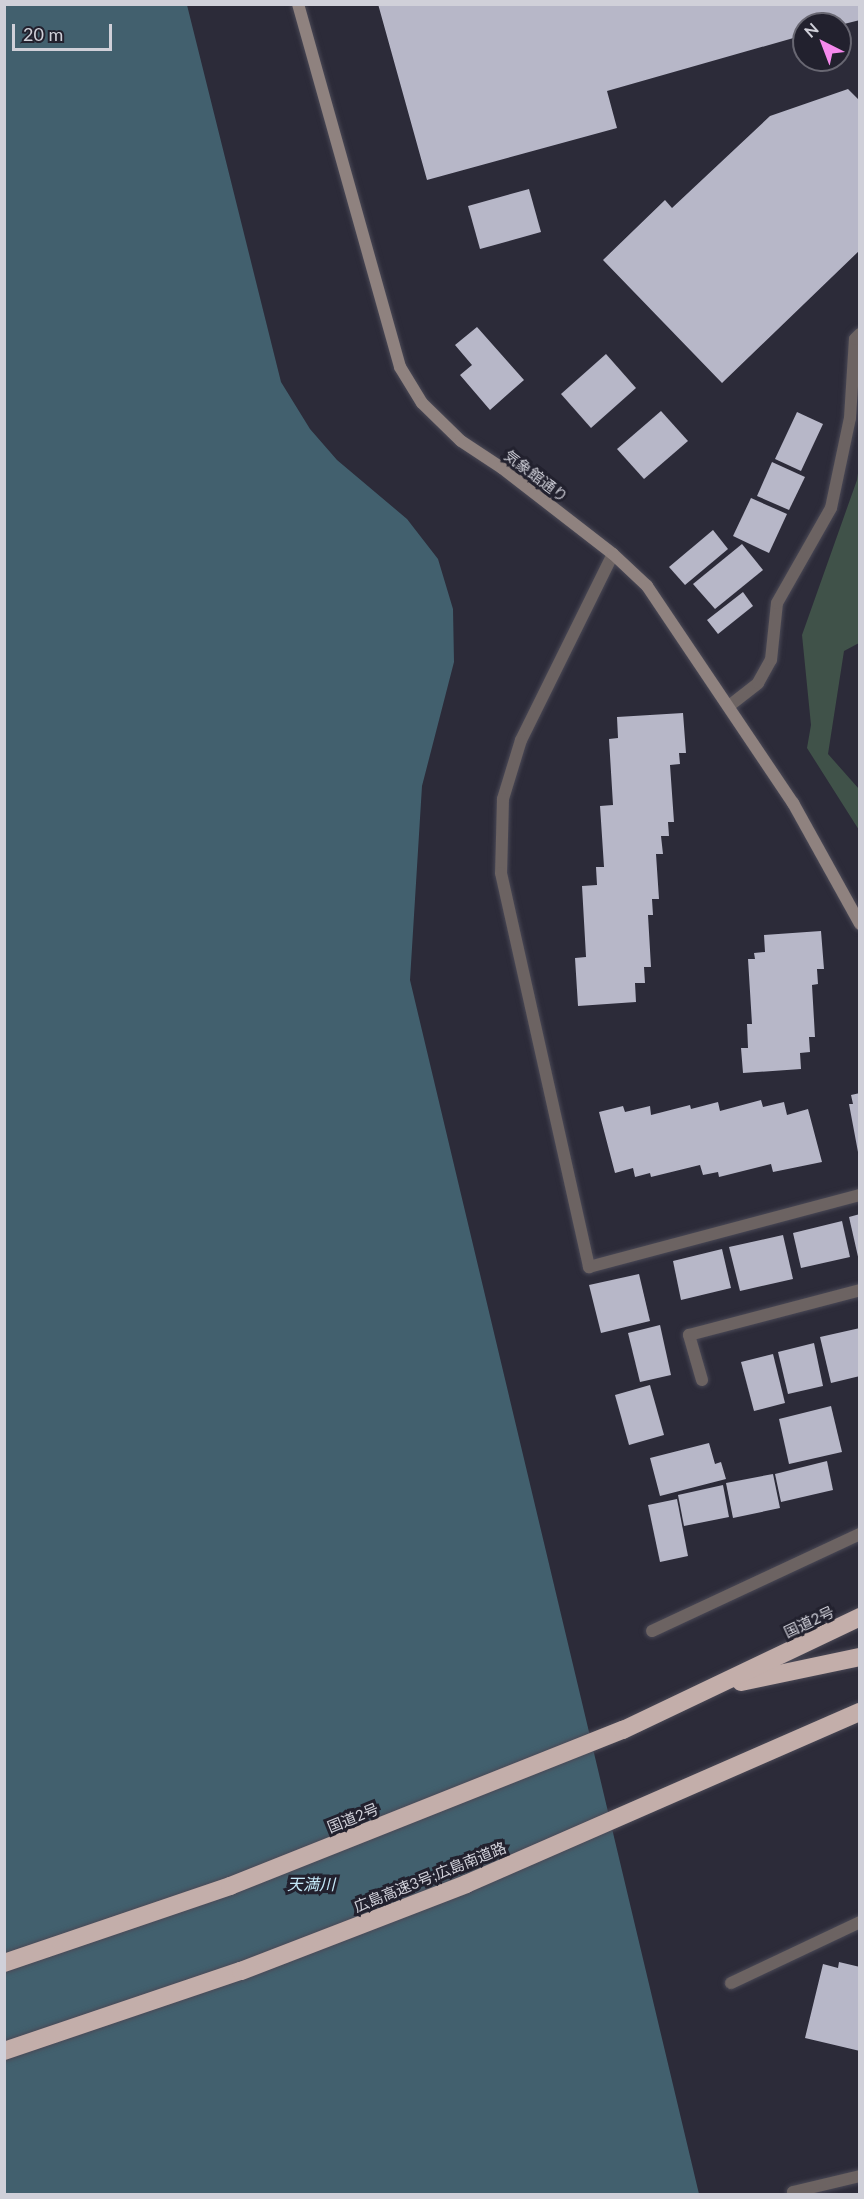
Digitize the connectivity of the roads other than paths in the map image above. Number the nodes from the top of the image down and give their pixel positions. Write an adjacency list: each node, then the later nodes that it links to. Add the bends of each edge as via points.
1 (298, 4): 3 (street, 気象館通り, via 400,367 422,403 461,441)
2 (860, 334): 4 (street, via 855,339 850,418 831,508 777,603 771,660 758,683)
3 (613, 554): 4 (street, 気象館通り, via 647,586); 6 (street, via 521,740 503,799 501,873 589,1267)
4 (729, 706): 5 (street, 気象館通り, via 794,803)
5 (860, 924)
6 (860, 1195)
7 (860, 1290): 8 (street, via 689,1335)
8 (702, 1380)
9 (860, 1533): 11 (street)
10 (860, 1617): 13 (highway, 国道2号)
11 (652, 1631)
12 (860, 1657): 13 (highway, 国道2号)
13 (709, 1689): 16 (highway, 国道2号, via 623,1730 230,1886)
14 (860, 1712): 18 (highway, 広島高速3号;広島南道路, via 466,1884 240,1971)
15 (860, 1922): 17 (street)
16 (4, 1962)
17 (731, 1983)
18 (4, 2051)
19 (860, 2176): 20 (street)
20 (794, 2194)

